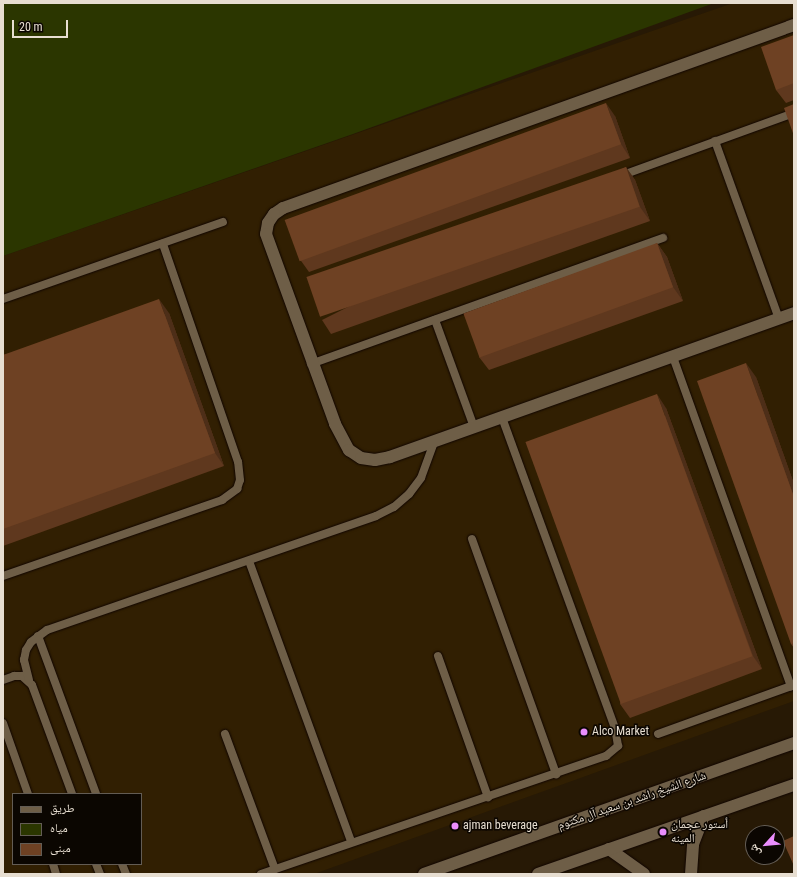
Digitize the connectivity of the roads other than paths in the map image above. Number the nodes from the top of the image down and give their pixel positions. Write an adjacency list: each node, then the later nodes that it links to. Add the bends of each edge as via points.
1 (794, 25): 13 (street, via 283,208 274,214 268,223 268,245)
2 (794, 113): 3 (lane)
3 (715, 141): 4 (lane); 10 (lane)
4 (610, 179)
5 (223, 222): 7 (lane)
6 (663, 238): 11 (lane)
7 (163, 244): 8 (lane); 19 (lane, via 238,462 240,480 237,488 222,500)
8 (3, 299)
9 (794, 313): 10 (street)
10 (779, 318): 12 (street)
11 (435, 320): 13 (lane); 15 (lane)
12 (673, 357): 14 (street); 24 (lane)
13 (311, 364): 16 (street, via 335,424 349,450 361,458 376,460)
14 (502, 417): 15 (street); 29 (lane, via 615,728 618,746 614,752)
15 (474, 427): 16 (street)
16 (434, 442): 18 (lane, via 421,478 409,494 394,507 376,516)
17 (472, 539): 29 (lane)
18 (249, 560): 20 (lane, via 47,630); 36 (lane)
19 (3, 576)
20 (38, 636): 23 (lane, via 31,642 24,660); 33 (lane)
21 (438, 656): 34 (lane)
22 (3, 680): 23 (lane, via 14,676)
23 (29, 680): 32 (lane)
24 (793, 686): 27 (lane)
25 (3, 723): 31 (lane)
26 (225, 734): 38 (lane)
27 (658, 734)
28 (794, 743): 40 (street, شارع الشيخ راشد بن سعيد آل مكتوم)
29 (556, 774): 34 (lane)
30 (794, 785): 35 (street)
31 (28, 793)
32 (72, 793)
33 (96, 793)
34 (488, 797): 36 (lane)
35 (704, 816): 37 (street); 43 (street, via 693,844)
36 (351, 842): 38 (lane)
37 (609, 849): 41 (street); 42 (street)
38 (275, 869): 39 (lane)
39 (261, 874)
40 (424, 874)
41 (538, 874)
42 (644, 874)
43 (691, 874)

